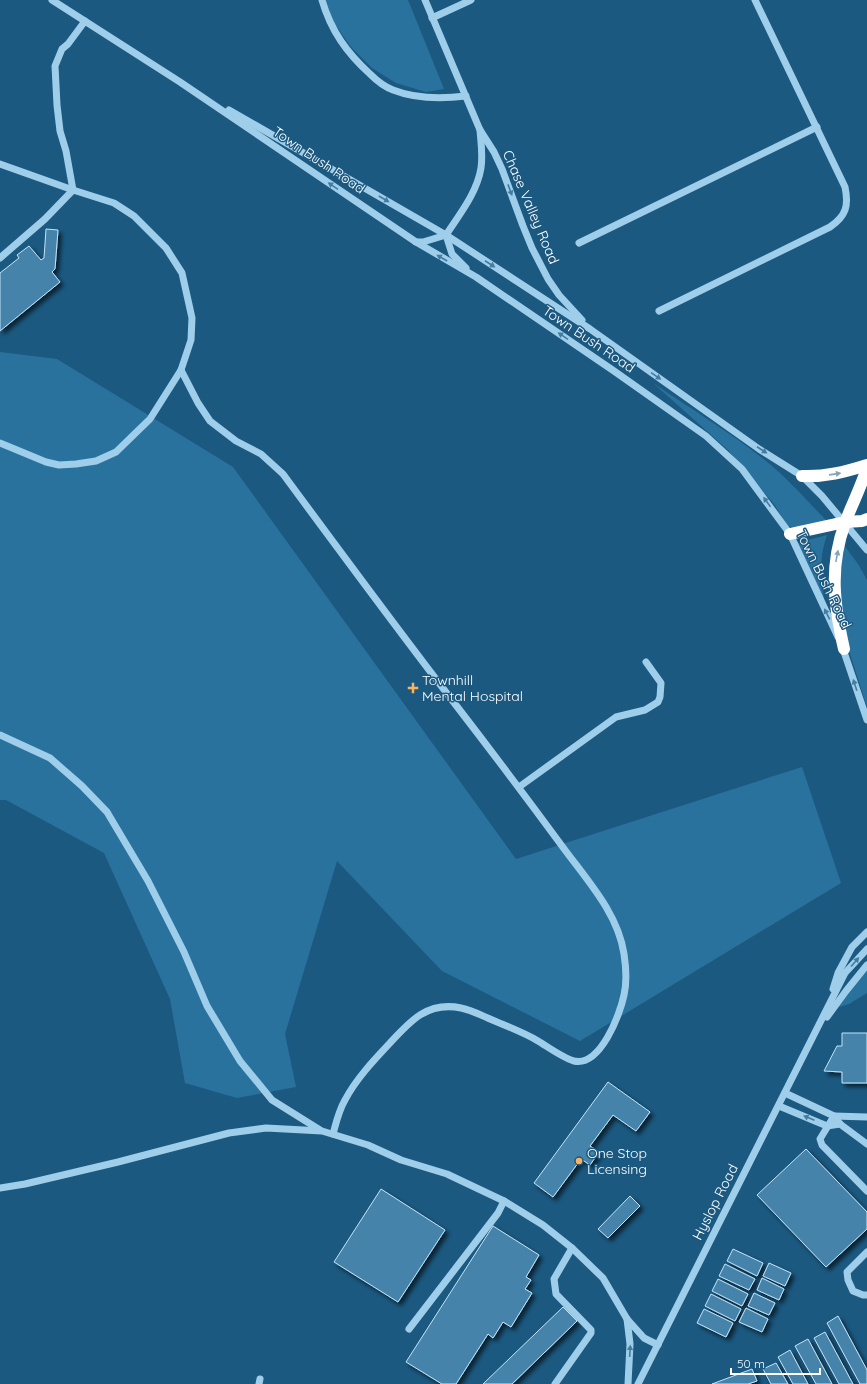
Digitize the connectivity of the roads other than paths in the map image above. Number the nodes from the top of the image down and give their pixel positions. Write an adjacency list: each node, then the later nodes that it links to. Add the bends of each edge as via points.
1 (52, 0): 7 (street, Town Bush Road)
2 (322, 0): 9 (street, via 327,17 346,50 386,86 420,97)
3 (425, 0): 6 (street, Chase Valley Road)
4 (471, 0): 6 (street)
5 (755, 0): 10 (street)
6 (432, 18): 9 (street, Chase Valley Road)
7 (85, 21): 8 (street, Town Bush Road); 13 (street, via 62,49 55,66 60,131)
8 (180, 82): 14 (street, Town Bush Road, one-way to 14); 15 (street, Town Bush Road, one-way to 8)
9 (466, 96): 11 (street, Chase Valley Road)
10 (817, 127): 16 (street); 19 (street, via 844,187 847,202 841,219 830,227)
11 (480, 130): 14 (street, Chase Valley Road, via 482,162 479,179); 20 (street, Chase Valley Road, one-way to 20, via 502,170 523,226 548,279)
12 (0, 164): 13 (street)
13 (73, 190): 17 (street, via 45,219); 21 (street, via 114,203 134,216 166,248 182,273 192,318 191,340)
14 (446, 235): 15 (street); 18 (street, via 452,254); 20 (street, Town Bush Road, one-way to 20)
15 (416, 242): 18 (street, Town Bush Road, one-way to 15)
16 (579, 243)
17 (0, 258)
18 (476, 277): 28 (street, Town Bush Road, one-way to 18, via 742,469 706,436)
19 (659, 311)
20 (590, 329): 25 (street, Town Bush Road, one-way to 25, via 759,449)
21 (181, 370): 22 (street, via 150,419 116,452 96,461 53,464); 34 (street, via 210,421 236,441 261,454 283,474 390,620)
22 (0, 443)
23 (867, 465): 25 (highway, one-way to 23, via 844,472)
24 (867, 468): 27 (highway)
25 (802, 476): 27 (street, Town Bush Road)
26 (867, 519): 27 (highway)
27 (845, 522): 28 (highway); 29 (street, Town Bush Road); 30 (highway, one-way to 27, via 834,587 836,562)
28 (790, 534): 30 (street, Town Bush Road, one-way to 28)
29 (867, 550)
30 (844, 650): 32 (street, Town Bush Road, one-way to 30)
31 (646, 662): 34 (street, via 661,683 658,702 645,710 616,717)
32 (867, 720)
33 (0, 735): 46 (street, via 50,758 107,812 148,881 208,1006 240,1061 272,1100)
34 (519, 787): 47 (street, via 599,897 622,940 626,980 624,996 616,1020 600,1050 585,1061 570,1059 527,1034 464,1008 451,1007 427,1011 407,1024 352,1088 344,1101)
35 (867, 932): 38 (street, via 852,947 838,973)
36 (867, 949): 38 (street, Hyslop Road, one-way to 36, via 845,973)
37 (867, 965): 39 (street, Hyslop Road)
38 (829, 1005): 39 (street, Hyslop Road)
39 (816, 1032): 40 (street, Hyslop Road)
40 (785, 1093): 41 (street, Hyslop Road); 42 (street)
41 (779, 1106): 45 (street, one-way to 41); 57 (street, Hyslop Road)
42 (834, 1116): 43 (street); 44 (street); 45 (street)
43 (867, 1117)
44 (840, 1124): 45 (street); 48 (street)
45 (827, 1126): 50 (street, via 820,1139 822,1145)
46 (322, 1131): 47 (street); 49 (street, via 266,1128 229,1133 118,1162)
47 (333, 1134): 51 (street, via 446,1174)
48 (867, 1144)
49 (0, 1188)
50 (867, 1191)
51 (504, 1201): 52 (street, via 543,1225); 56 (street, via 498,1213)
52 (572, 1248): 55 (street, via 603,1278); 58 (street, via 554,1279 556,1294 591,1330 591,1333)
53 (867, 1252): 54 (street, via 847,1272 853,1291)
54 (867, 1295)
55 (627, 1319): 57 (street, via 644,1338); 59 (street, one-way to 55, via 630,1344)
56 (409, 1329)
57 (658, 1345): 60 (street, Hyslop Road)
58 (555, 1384)
59 (628, 1384)
60 (638, 1384)

